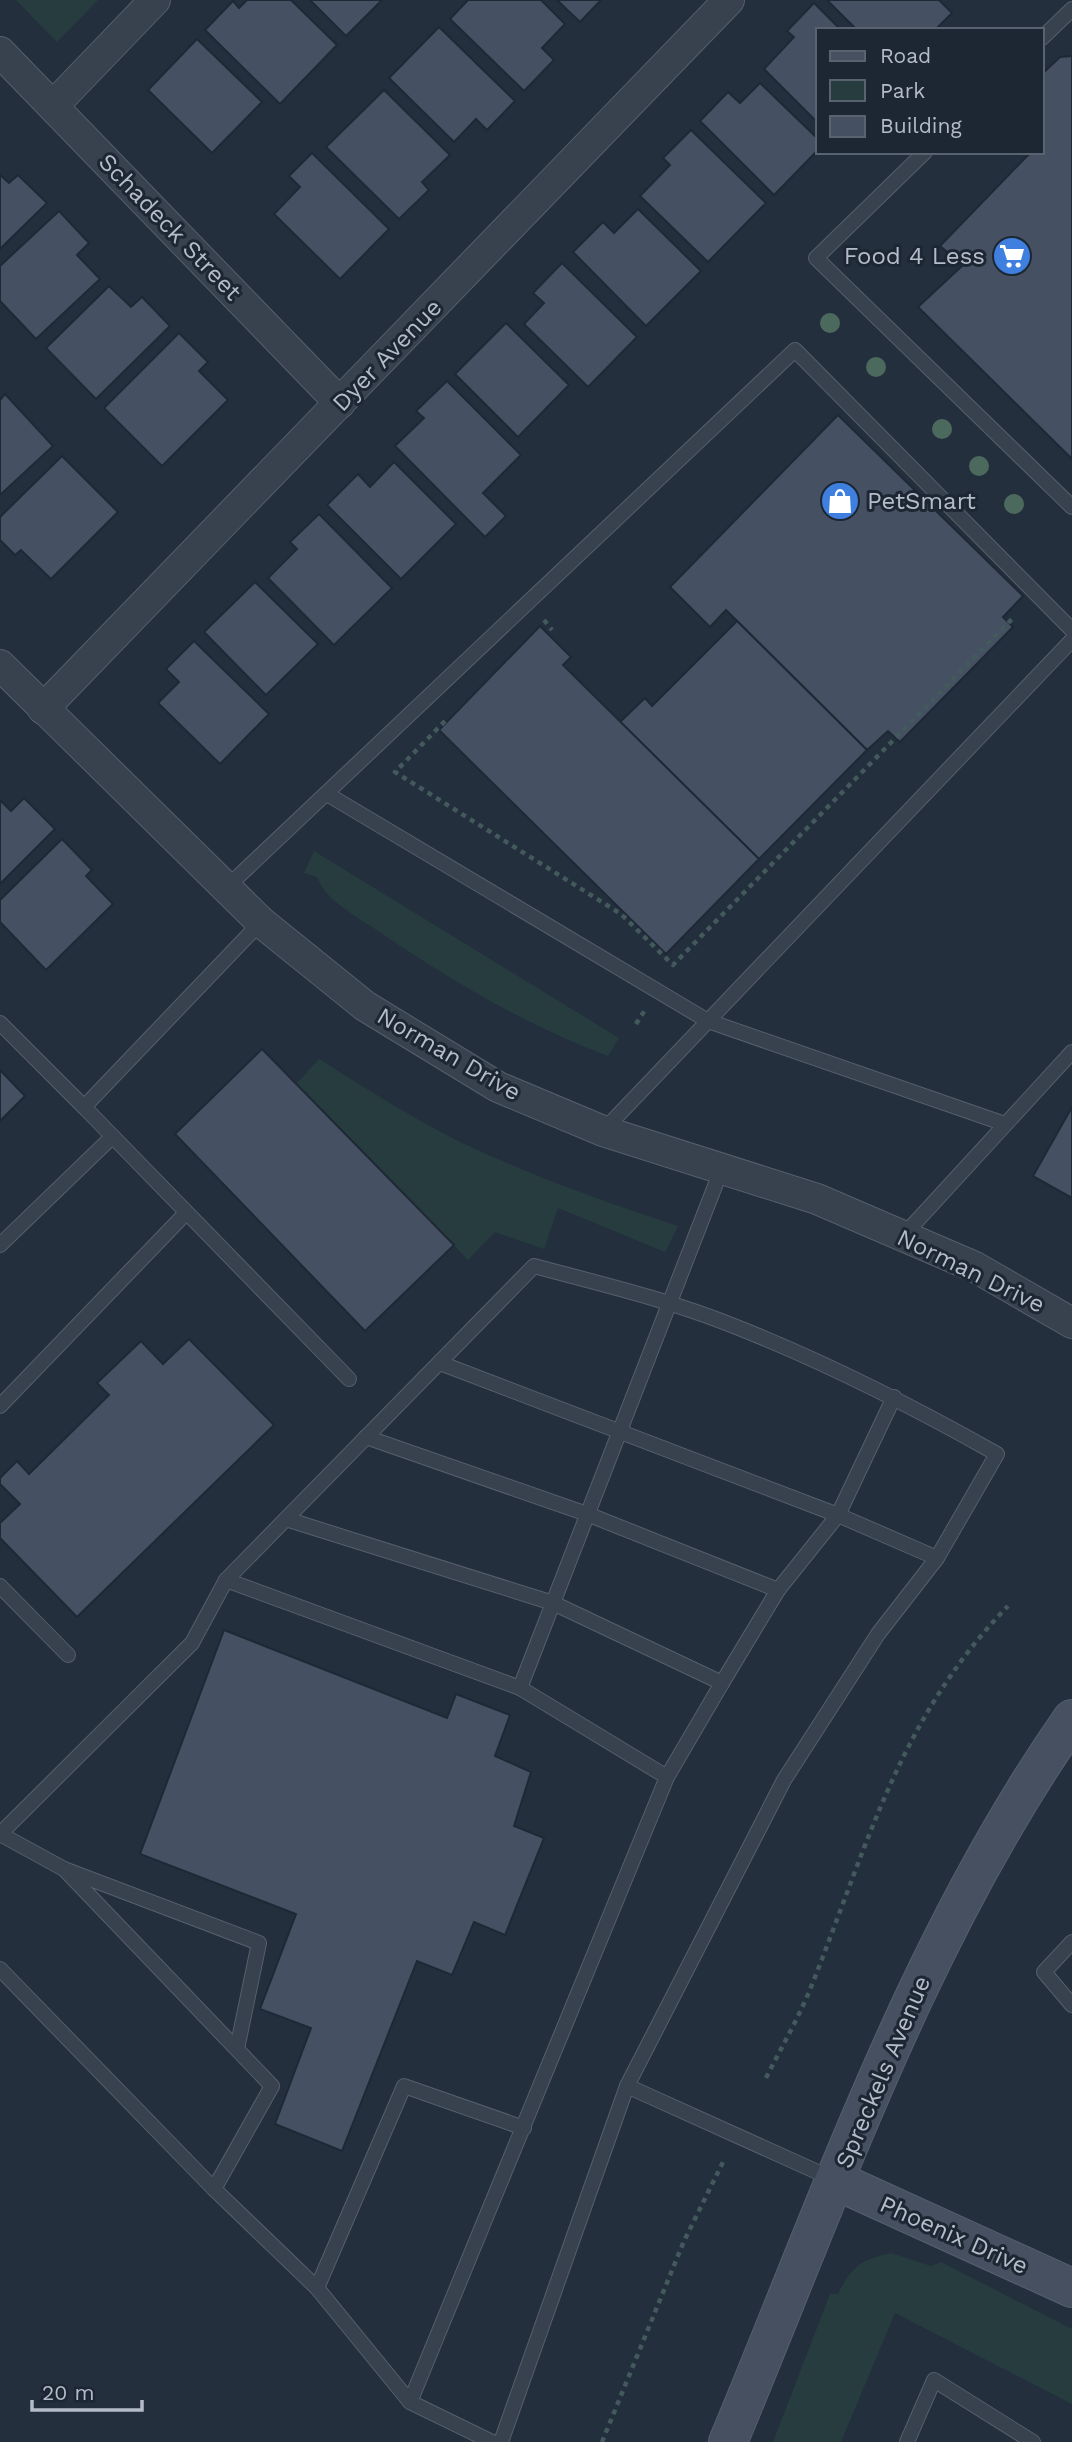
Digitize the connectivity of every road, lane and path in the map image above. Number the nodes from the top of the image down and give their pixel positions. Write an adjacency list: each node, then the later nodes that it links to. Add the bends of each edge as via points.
1 (155, 0): 6 (street)
2 (729, 0): 8 (street, Dyer Avenue)
3 (1072, 9): 4 (lane)
4 (1044, 36)
5 (0, 52): 6 (street, Schadeck Street)
6 (52, 106): 8 (street, Schadeck Street)
7 (923, 154): 9 (lane, via 816,258)
8 (340, 403): 16 (street, Dyer Avenue)
9 (1072, 507)
10 (1012, 619): 17 (path, via 673,965 621,914 395,772)
11 (534, 629): 12 (path, via 543,620)
12 (552, 630)
13 (1072, 630): 18 (lane, via 795,350)
14 (1072, 639): 21 (lane)
15 (0, 665): 16 (street, Norman Drive)
16 (43, 709): 19 (street, Norman Drive)
17 (450, 715)
18 (327, 794): 19 (lane); 21 (lane)
19 (226, 888): 20 (street, Norman Drive)
20 (261, 922): 24 (lane); 26 (street, Norman Drive, via 365,1006 498,1087)
21 (708, 1021): 25 (lane); 26 (lane)
22 (0, 1023): 24 (lane)
23 (1072, 1052): 25 (lane)
24 (84, 1107): 27 (lane)
25 (1005, 1124): 30 (lane)
26 (603, 1131): 28 (street, Norman Drive)
27 (112, 1137): 29 (lane); 31 (lane)
28 (722, 1168): 30 (street, Norman Drive, via 817,1199); 32 (lane)
29 (186, 1213): 35 (lane); 37 (lane)
30 (903, 1236): 33 (street, Norman Drive, via 975,1268)
31 (0, 1245)
32 (669, 1303): 34 (lane, via 534,1266); 36 (lane); 38 (lane)
33 (1072, 1323)
34 (440, 1363): 38 (lane); 39 (lane)
35 (349, 1379)
36 (894, 1396): 41 (lane); 43 (lane, via 997,1454)
37 (0, 1406)
38 (620, 1430): 40 (lane); 41 (lane)
39 (366, 1437): 40 (lane); 42 (lane)
40 (587, 1514): 46 (lane); 47 (lane)
41 (838, 1515): 43 (lane); 46 (lane)
42 (286, 1519): 44 (lane); 47 (lane)
43 (937, 1558): 61 (lane, via 878,1634 784,1780)
44 (226, 1580): 51 (lane); 54 (lane, via 192,1643)
45 (0, 1586): 49 (lane)
46 (778, 1590): 50 (lane)
47 (552, 1603): 50 (lane); 51 (lane)
48 (1007, 1606): 60 (path, via 962,1657 884,1793 813,1984)
49 (68, 1655)
50 (722, 1683): 53 (lane)
51 (520, 1688): 53 (lane)
52 (1072, 1719): 64 (street, Spreckels Avenue, via 946,1930 881,2068)
53 (667, 1777): 62 (lane)
54 (0, 1834): 55 (lane)
55 (64, 1869): 59 (lane); 59 (lane, via 259,1943)
56 (1072, 1942): 58 (lane, via 1044,1972)
57 (0, 1969): 65 (lane)
58 (1072, 2004)
59 (237, 2049): 65 (lane, via 272,2086)
60 (766, 2078)
61 (627, 2086): 63 (lane); 70 (lane)
62 (524, 2128): 66 (lane, via 404,2087); 68 (lane)
63 (737, 2135): 64 (lane); 71 (path, via 684,2241)
64 (837, 2181): 67 (street, Phoenix Drive); 72 (street, Spreckels Avenue)
65 (214, 2189): 66 (lane)
66 (317, 2288): 68 (lane)
67 (1072, 2288)
68 (410, 2402): 69 (lane)
69 (492, 2442)
70 (501, 2442)
71 (602, 2442)
72 (728, 2442)
73 (907, 2442): 74 (lane, via 934,2380)
74 (1033, 2442)

